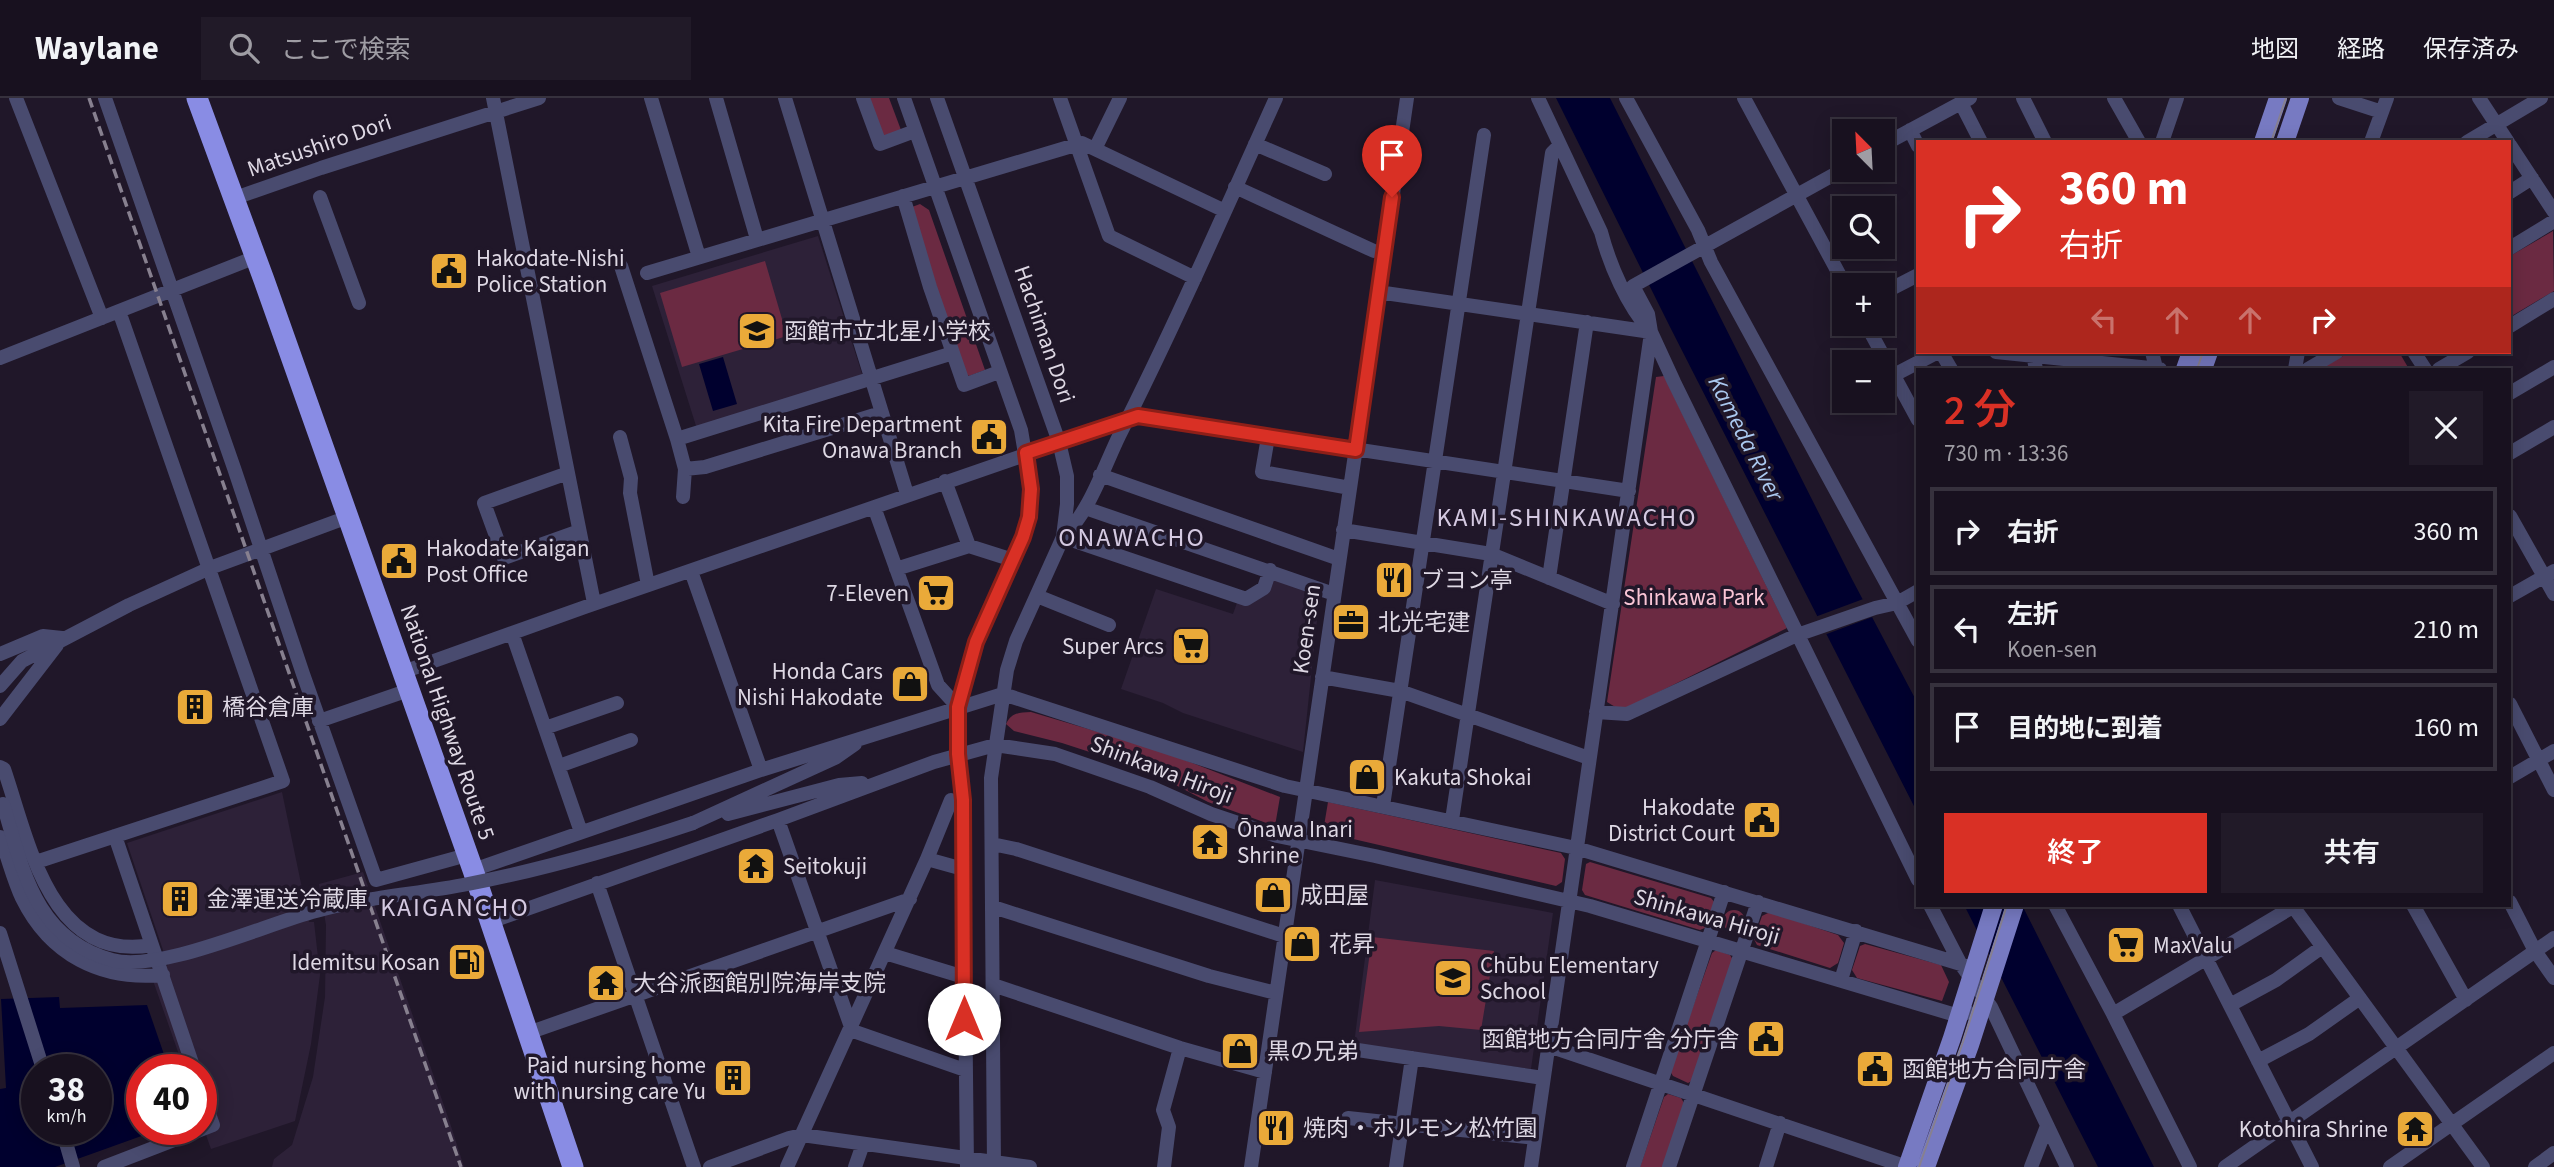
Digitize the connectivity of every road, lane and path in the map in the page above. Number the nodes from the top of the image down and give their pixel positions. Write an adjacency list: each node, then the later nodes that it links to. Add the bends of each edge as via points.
1 (16, 98): 86 (street)
2 (105, 98): 79 (street)
3 (197, 98): 60 (highway, National Highway Route 5)
4 (539, 98): 28 (street, Matsushiro Dori)
5 (651, 98): 71 (street)
6 (716, 98): 66 (street)
7 (785, 98): 63 (street)
8 (863, 98): 32 (street, via 880,144)
9 (904, 98): 32 (street)
10 (937, 98): 52 (street, Hachiman Dori)
11 (1060, 98): 46 (street)
12 (1120, 98): 49 (street)
13 (1276, 98): 45 (street)
14 (1408, 98): 80 (street, Koen-sen)
15 (1538, 98): 47 (street)
16 (1626, 98): 67 (street)
17 (1744, 98): 59 (street)
18 (2023, 98): 38 (street)
19 (2114, 98): 39 (street)
20 (2177, 98): 40 (street)
21 (2278, 98): 34 (main road)
22 (2300, 98): 36 (main road)
23 (2339, 98): 29 (street)
24 (2387, 98): 29 (street)
25 (2479, 98): 30 (street)
26 (2541, 98): 30 (street)
27 (1958, 102): 31 (street); 37 (street)
28 (495, 105): 60 (street, Matsushiro Dori); 120 (street)
29 (2382, 113): 41 (street)
30 (2496, 125): 42 (street); 43 (street)
31 (1910, 130): 35 (street); 44 (street)
32 (915, 131): 54 (street)
33 (1484, 135): 83 (street)
34 (2264, 137): 36 (street)
35 (1895, 138)
36 (2288, 139)
37 (1980, 140)
38 (2044, 140)
39 (2138, 140)
40 (2163, 140)
41 (2372, 140)
42 (2470, 140)
43 (2507, 140)
44 (1916, 142)
45 (1255, 144): 50 (street); 55 (street)
46 (1076, 145): 49 (street); 52 (street); 76 (street, via 1109,236)
47 (1560, 145): 65 (street); 85 (street, via 1552,153)
48 (2511, 146): 53 (street)
49 (1095, 149): 61 (street)
50 (1325, 174)
51 (1832, 176): 59 (street)
52 (965, 178): 54 (street); 114 (street, Hachiman Dori)
53 (2532, 178): 56 (street); 62 (street)
54 (935, 186): 57 (street); 102 (street)
55 (1235, 187): 61 (street); 69 (street)
56 (2511, 190)
57 (903, 196): 63 (street); 90 (street)
58 (320, 197): 82 (street)
59 (1798, 197): 67 (street); 74 (street)
60 (235, 198): 70 (highway, National Highway Route 5)
61 (1225, 211): 76 (street)
62 (2554, 212)
63 (823, 219): 66 (street); 105 (street)
64 (2554, 221): 68 (street)
65 (1601, 232): 77 (street); 89 (street, via 1637,317)
66 (757, 239): 71 (street)
67 (1705, 247): 77 (street); 155 (street)
68 (2511, 247)
69 (1374, 251)
70 (256, 257): 79 (street); 131 (highway, National Highway Route 5)
71 (699, 257): 73 (street)
72 (621, 265): 113 (street)
73 (647, 273)
74 (1839, 273)
75 (1916, 276): 78 (street)
76 (1195, 278): 109 (street)
77 (1637, 284): 89 (street)
78 (1895, 287)
79 (171, 290): 84 (street); 138 (street)
80 (1378, 292): 83 (street); 115 (street, Koen-sen)
81 (2554, 299): 88 (street)
82 (359, 303)
83 (1458, 304): 85 (street); 118 (street)
84 (119, 311): 86 (street); 142 (street)
85 (1528, 313): 87 (street); 121 (street)
86 (102, 318): 95 (street)
87 (1587, 323): 89 (street); 124 (street)
88 (2511, 325)
89 (1651, 332): 126 (street); 159 (street)
90 (953, 353): 102 (street, via 964,385); 105 (street)
91 (1936, 354): 103 (street)
92 (2007, 354): 96 (street)
93 (2334, 354): 100 (street)
94 (2465, 354): 101 (street)
95 (0, 358)
96 (2030, 358): 97 (street)
97 (2092, 360): 99 (street)
98 (2554, 367): 106 (street)
99 (2151, 368)
100 (2310, 368)
101 (2441, 368)
102 (999, 372): 117 (street)
103 (1895, 374)
104 (1895, 376): 108 (street)
105 (871, 379): 107 (street); 113 (street)
106 (2511, 392)
107 (881, 413): 119 (street, via 705,467); 127 (street)
108 (1916, 415)
109 (1128, 419): 112 (street, via 1138,416); 114 (street); 122 (street)
110 (2554, 427): 116 (street)
111 (620, 437): 148 (street)
112 (1268, 437): 115 (street); 125 (street, via 1262,472)
113 (677, 439): 119 (street)
114 (1059, 442): 117 (street); 135 (street, Hachiman Dori, via 1067,476)
115 (1356, 450): 118 (street); 125 (street, Koen-sen)
116 (2511, 452)
117 (1026, 453): 123 (street); 141 (street, via 1029,517)
118 (1435, 462): 121 (street); 136 (street)
119 (685, 469): 128 (street)
120 (568, 473): 134 (street); 134 (street, via 484,503 504,558)
121 (1504, 473): 124 (street); 139 (street)
122 (1100, 475): 130 (street); 140 (street)
123 (945, 481): 127 (street); 137 (street)
124 (1563, 482): 126 (street); 147 (street)
125 (1350, 488): 133 (street, Koen-sen)
126 (1629, 491): 156 (street)
127 (907, 494): 129 (street)
128 (683, 497)
129 (874, 507): 143 (street); 145 (street)
130 (1084, 508): 135 (street); 144 (street)
131 (348, 517): 138 (street); 164 (highway, National Highway Route 5)
132 (2511, 520): 146 (street)
133 (1343, 530): 136 (street); 140 (street, Koen-sen)
134 (579, 531): 154 (street)
135 (1063, 537): 144 (street, via 1246,599 1264,588); 153 (street, Hachiman Dori)
136 (1422, 543): 139 (street); 166 (street)
137 (969, 546): 141 (street); 143 (street)
138 (262, 549): 142 (street); 174 (street)
139 (1491, 554): 147 (street); 172 (street)
140 (1339, 559): 150 (street, Koen-sen)
141 (1013, 560): 170 (street, via 976,642)
142 (209, 568): 160 (street); 197 (street, via 283,781)
143 (896, 569): 170 (street, via 938,685)
144 (1270, 570): 150 (street)
145 (691, 571): 148 (street); 185 (street)
146 (2549, 574): 151 (street); 152 (street)
147 (1549, 578): 156 (street)
148 (648, 585): 154 (street)
149 (1916, 592): 155 (street)
150 (1334, 594): 163 (street, Koen-sen)
151 (2554, 594)
152 (2511, 595)
153 (1037, 596): 157 (street); 167 (street, Hachiman Dori, via 1016,641)
154 (594, 603): 158 (street)
155 (1896, 603): 159 (street); 161 (street)
156 (1613, 604): 171 (street)
157 (1109, 625)
158 (512, 633): 164 (street); 175 (street)
159 (1797, 635): 171 (street, via 1627,714); 206 (street)
160 (62, 638): 162 (street, via 43,636); 165 (street, via 22,661); 173 (street)
161 (1916, 638)
162 (0, 654)
163 (1322, 677): 166 (street); 188 (street, Koen-sen)
164 (406, 681): 174 (street); 204 (highway, National Highway Route 5)
165 (0, 686)
166 (1400, 691): 172 (street); 192 (street)
167 (1003, 694): 170 (street); 178 (street, Hachiman Dori); 188 (street, Shinkawa Hiroji)
168 (617, 703): 175 (street)
169 (2511, 706): 182 (street)
170 (958, 707): 176 (street); 180 (street)
171 (1597, 712): 181 (street)
172 (1468, 713): 181 (street); 194 (street)
173 (0, 719)
174 (319, 721): 204 (street, via 376,880)
175 (545, 728): 183 (street)
176 (870, 735): 185 (street); 195 (street, via 835,758)
177 (631, 740): 183 (street)
178 (995, 745): 180 (street, Shinkawa Hiroji); 199 (street, Shinkawa Hiroji, via 1055,754 1211,814); 200 (street, Hachiman Dori)
179 (2554, 751): 182 (street)
180 (958, 754): 187 (street, Shinkawa Hiroji); 205 (street)
181 (1589, 758): 201 (street)
182 (2539, 760): 186 (street); 189 (street)
183 (559, 766): 196 (street)
184 (0, 767): 203 (street)
185 (761, 769): 196 (street)
186 (2511, 776)
187 (884, 780): 193 (street, Shinkawa Hiroji); 195 (street, via 839,785)
188 (1307, 790): 192 (street, Shinkawa Hiroji); 199 (street, Koen-sen)
189 (2554, 790)
190 (1, 799): 195 (street, bridge, via 40,909 54,926 92,953 136,963 189,952 318,910 581,859)
191 (951, 800): 202 (street)
192 (1383, 806): 194 (street, Shinkawa Hiroji)
193 (778, 820): 207 (street, Shinkawa Hiroji); 224 (street)
194 (1452, 820): 201 (street, Shinkawa Hiroji)
195 (693, 823)
196 (581, 832): 204 (street)
197 (115, 836): 203 (street); 229 (street)
198 (0, 837): 236 (street, via 21,896 53,941 83,962 115,975)
199 (1298, 839): 210 (street, Shinkawa Hiroji); 226 (street, Koen-sen)
200 (992, 844): 213 (street, Hachiman Dori); 226 (street)
201 (1576, 848): 208 (street, Shinkawa Hiroji); 210 (street)
202 (927, 859): 205 (street); 209 (street)
203 (36, 862): 229 (street, via 58,907 88,937 110,946)
204 (470, 863): 222 (highway, National Highway Route 5)
205 (963, 869): 237 (street)
206 (1916, 876)
207 (597, 883): 222 (street, Shinkawa Hiroji); 242 (street)
208 (1724, 892): 211 (street, Shinkawa Hiroji); 228 (street)
209 (910, 899): 224 (street); 233 (street)
210 (1570, 901): 228 (street, Shinkawa Hiroji); 251 (street)
211 (1758, 902): 223 (street, Shinkawa Hiroji); 231 (street)
212 (2511, 904): 232 (street)
213 (993, 907): 240 (street, Hachiman Dori); 241 (street)
214 (1931, 907): 235 (street)
215 (1993, 907): 235 (main road, via 1980,950)
216 (2014, 907): 243 (main road)
217 (2056, 907): 247 (street)
218 (2180, 907): 234 (street)
219 (2290, 907): 234 (street)
220 (2294, 907): 230 (street)
221 (2414, 907): 245 (street)
222 (490, 922): 250 (highway, National Highway Route 5)
223 (1856, 930): 235 (street, Shinkawa Hiroji); 239 (street)
224 (817, 931): 242 (street); 249 (street)
225 (0, 933): 256 (street)
226 (1284, 936): 241 (street, Koen-sen)
227 (2554, 938): 232 (street)
228 (1709, 940): 231 (street, Shinkawa Hiroji); 263 (street)
229 (152, 945): 236 (street)
230 (2322, 947): 244 (street); 246 (street, via 2276,981)
231 (1743, 950): 239 (street, Shinkawa Hiroji); 264 (street)
232 (2535, 951): 238 (street); 245 (street)
233 (885, 953): 237 (street); 249 (street)
234 (2206, 959): 246 (street); 247 (street)
235 (1968, 970): 243 (street); 248 (main road)
236 (163, 975): 257 (street)
237 (964, 977): 260 (street)
238 (2554, 978)
239 (1841, 980): 248 (street, Shinkawa Hiroji)
240 (993, 985): 252 (street); 278 (street, Hachiman Dori)
241 (1276, 993): 261 (street, Koen-sen)
242 (636, 995): 250 (street); 282 (street)
243 (1985, 998): 248 (street); 270 (street); 295 (main road)
244 (2360, 998): 253 (street); 259 (street, via 2309,1034)
245 (2466, 1000): 253 (street)
246 (2230, 1005): 259 (street)
247 (2113, 1014): 298 (street)
248 (1959, 1016): 294 (main road)
249 (850, 1029): 260 (street); 271 (street)
250 (528, 1033): 281 (highway, National Highway Route 5)
251 (1549, 1046): 262 (street); 263 (street)
252 (1180, 1048): 261 (street); 287 (street, via 1163,1110 1169,1127)
253 (2397, 1048): 266 (street); 269 (street)
254 (1352, 1049): 258 (street)
255 (2554, 1053): 269 (street)
256 (38, 1054)
257 (189, 1054)
258 (1412, 1058): 262 (street); 268 (street)
259 (2258, 1060): 266 (street)
260 (965, 1070): 277 (street)
261 (1265, 1072): 288 (street, Koen-sen)
262 (1544, 1078): 272 (street)
263 (1662, 1084): 264 (street); 291 (street)
264 (1695, 1094): 267 (street); 292 (street)
265 (1348, 1118): 268 (street)
266 (2289, 1122): 299 (street); 300 (street)
267 (1780, 1123): 293 (street); 294 (street)
268 (1402, 1124): 272 (street); 289 (street)
269 (2451, 1124): 301 (street); 302 (street)
270 (2047, 1126): 296 (street); 297 (street)
271 (802, 1135): 273 (street); 283 (street); 284 (street)
272 (1535, 1138): 290 (street)
273 (863, 1144): 277 (street); 285 (street)
274 (67, 1145): 279 (street)
275 (161, 1145): 280 (street)
276 (2554, 1153): 303 (street)
277 (967, 1163): 278 (street)
278 (994, 1164): 286 (street)
279 (73, 1167)
280 (104, 1167)
281 (573, 1167)
282 (694, 1167)
283 (710, 1167)
284 (787, 1167)
285 (855, 1167)
286 (1030, 1167)
287 (1164, 1167)
288 (1251, 1167)
289 (1396, 1167)
290 (1531, 1167)
291 (1633, 1167)
292 (1669, 1167)
293 (1766, 1167)
294 (1907, 1167)
295 (1926, 1167)
296 (2031, 1167)
297 (2067, 1167)
298 (2190, 1167)
299 (2225, 1167)
300 (2312, 1167)
301 (2390, 1167)
302 (2483, 1167)
303 (2535, 1167)

